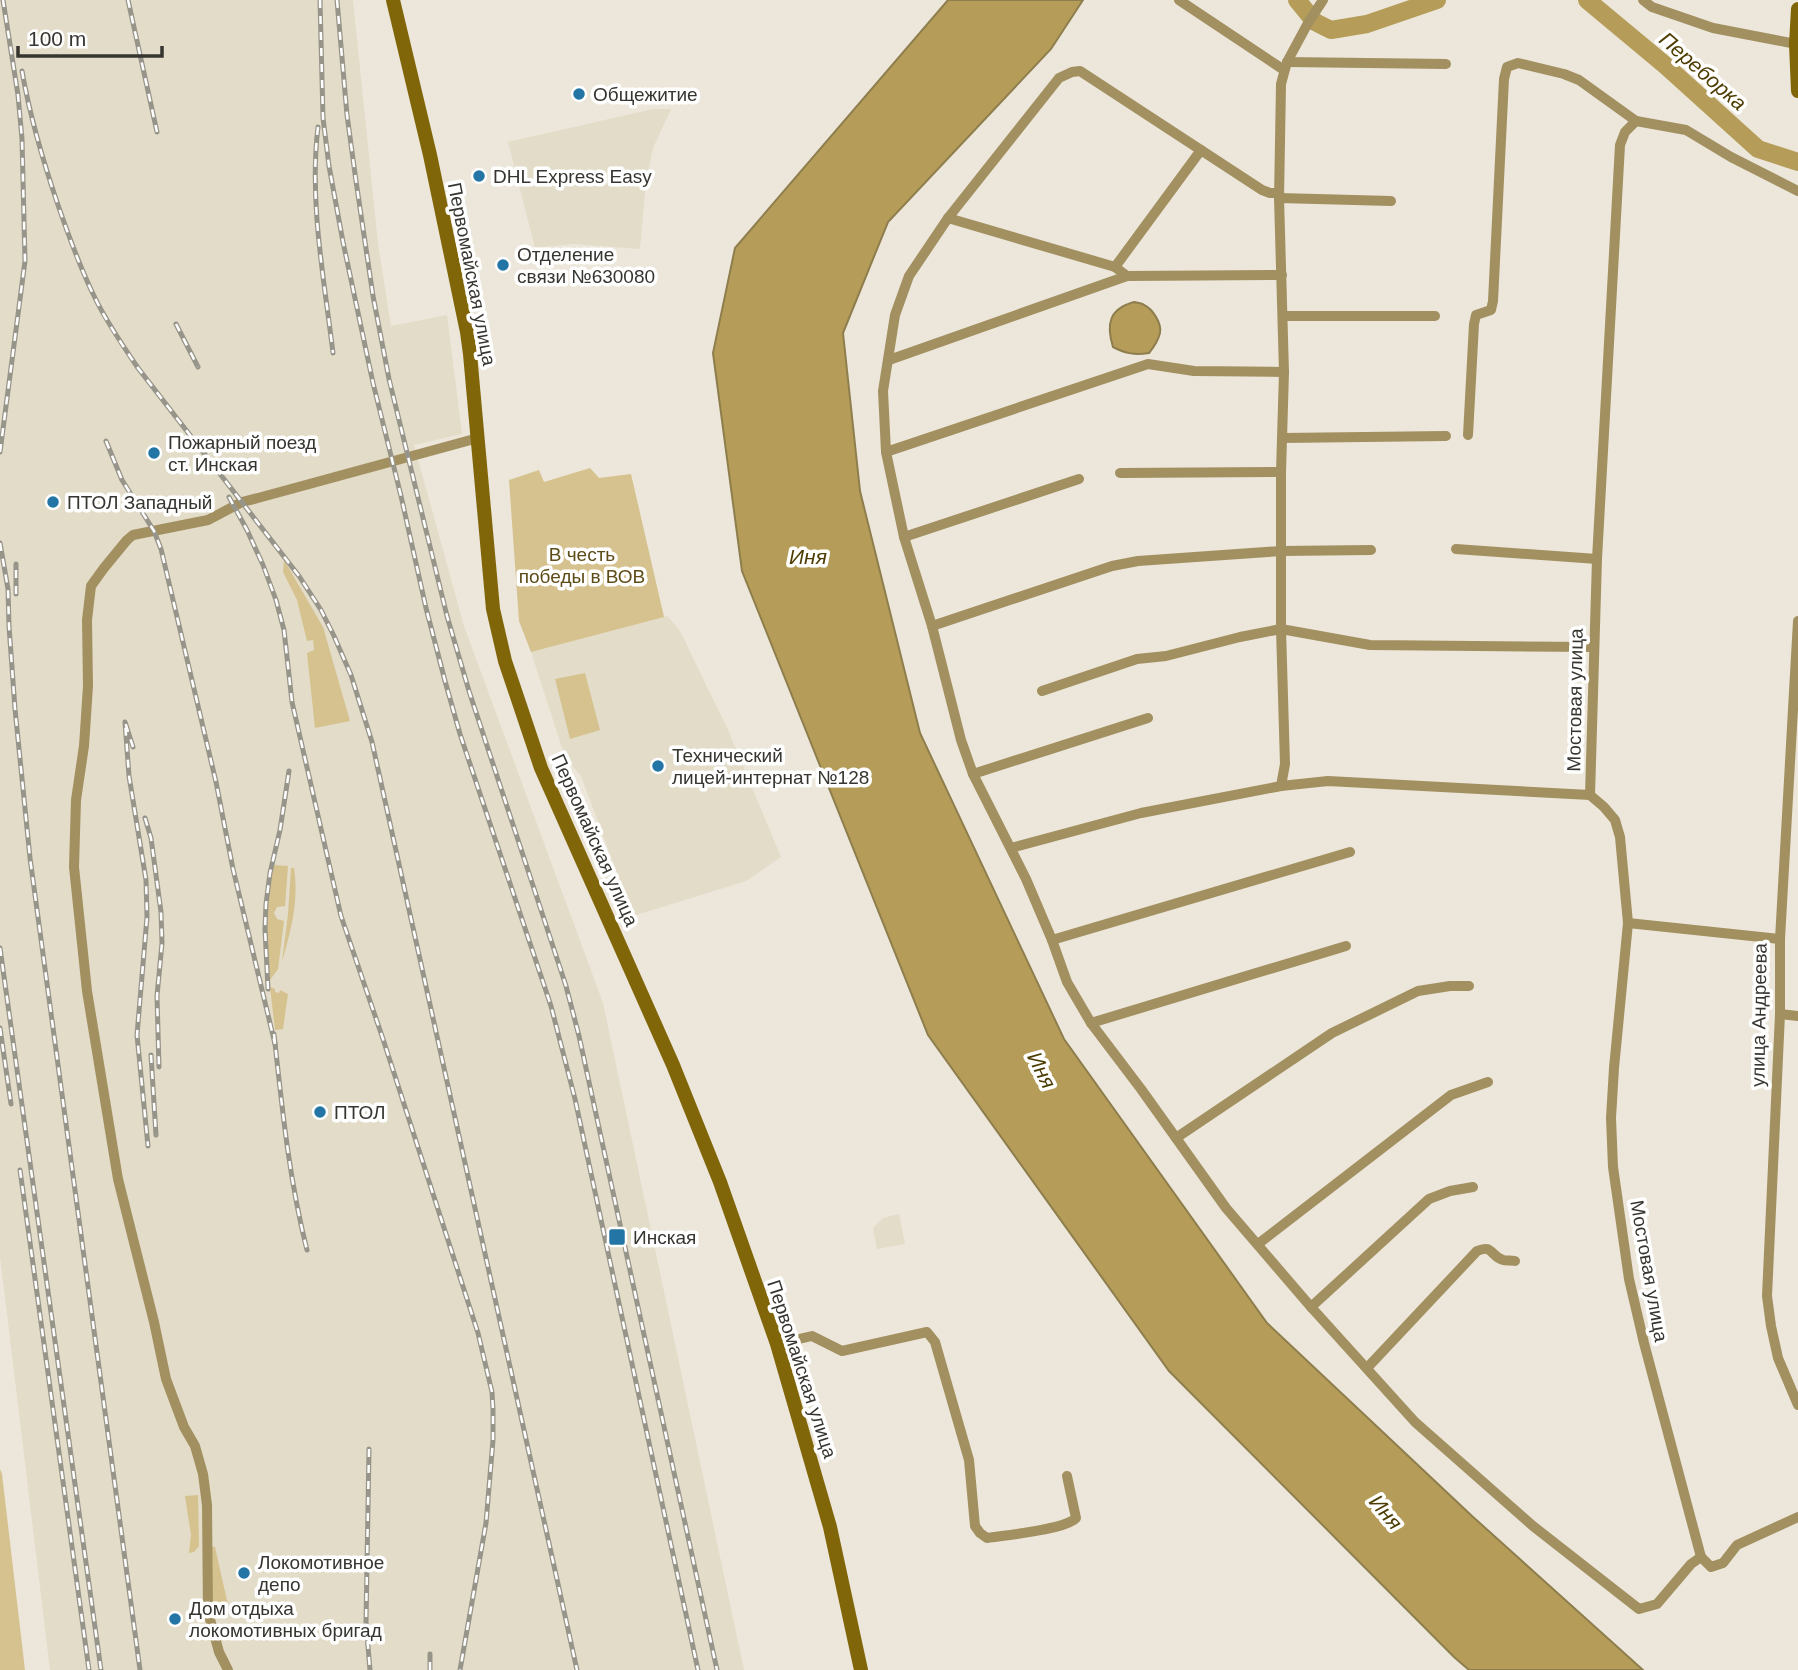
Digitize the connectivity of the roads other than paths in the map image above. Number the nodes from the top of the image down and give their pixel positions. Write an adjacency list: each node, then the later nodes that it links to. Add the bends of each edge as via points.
1 (393, 0): 25 (main road, Первомайская улица, via 453,260 470,354)
2 (1179, 0): 8 (street)
3 (1322, 0): 8 (street)
4 (1643, 0): 6 (street, via 1713,28)
5 (1798, 9): 6 (main road)
6 (1796, 44): 9 (main road)
7 (1446, 64): 8 (street)
8 (1285, 66): 13 (street, via 1280,84)
9 (1798, 91)
10 (1636, 121): 12 (street, via 1686,130); 23 (street, via 1564,74 1518,63 1507,67 1493,301 1491,310 1476,315 1474,324); 35 (street, Мостовая улица, via 1620,145)
11 (1201, 150): 13 (street, via 1262,190); 15 (street, via 1080,71 1072,72 1059,78); 16 (street)
12 (1798, 191)
13 (1279, 195): 14 (street); 17 (street)
14 (1391, 201)
15 (948, 218): 16 (street); 21 (street, via 909,276 895,315)
16 (1115, 267): 18 (street)
17 (1282, 275): 18 (street); 19 (street)
18 (1127, 276): 21 (street)
19 (1283, 316): 20 (street); 22 (street)
20 (1435, 316)
21 (889, 360): 27 (street, via 883,391)
22 (1284, 372): 26 (street); 27 (street, via 1194,371 1147,364)
23 (1468, 435)
24 (1446, 436): 26 (street)
25 (478, 438): 62 (main road, Первомайская улица, via 493,609 505,661 541,768 720,1182); 68 (street, via 242,502 208,520 134,535 91,586 74,867 87,991 121,1195 166,1379 203,1474 208,1612)
26 (1282, 438): 28 (street)
27 (886, 452): 31 (street)
28 (1281, 472): 29 (street); 34 (street)
29 (1120, 473)
30 (1079, 479): 31 (street)
31 (904, 537): 37 (street)
32 (1456, 549): 35 (street)
33 (1371, 550): 34 (street)
34 (1281, 551): 37 (street, via 1112,566); 38 (street)
35 (1597, 559): 39 (street, Мостовая улица)
36 (1798, 621): 40 (street, улица Андреева)
37 (932, 626): 43 (street)
38 (1281, 629): 39 (street, via 1370,645); 41 (street, via 1137,659); 44 (street, via 1285,764)
39 (1593, 648): 45 (street, Мостовая улица)
40 (1797, 685): 49 (street, улица Андреева)
41 (1042, 691)
42 (1148, 718): 43 (street)
43 (973, 774): 46 (street)
44 (1280, 786): 45 (street, via 1328,780); 46 (street, via 1141,813)
45 (1590, 795): 48 (street, Мостовая улица, via 1615,820)
46 (1011, 848): 50 (street)
47 (1349, 852): 50 (street)
48 (1628, 923): 49 (street); 67 (street, Мостовая улица, via 1614,1068 1613,1167 1629,1279)
49 (1780, 939): 53 (street, улица Андреева)
50 (1052, 940): 55 (street, via 1067,982)
51 (1346, 946): 55 (street)
52 (1469, 986): 57 (street, via 1418,990 1332,1033)
53 (1780, 1014): 54 (street); 64 (street, улица Андреева, via 1767,1296 1777,1358)
54 (1798, 1016)
55 (1091, 1023): 57 (street)
56 (1488, 1082): 59 (street, via 1451,1095)
57 (1176, 1138): 59 (street)
58 (1473, 1187): 61 (street, via 1429,1199)
59 (1258, 1244): 61 (street)
60 (1515, 1261): 63 (street, via 1502,1260 1485,1248 1477,1251)
61 (1311, 1307): 63 (street)
62 (777, 1345): 65 (street, via 812,1336 842,1351 927,1332 935,1342 969,1460 975,1526 987,1538 1074,1521); 69 (main road, Первомайская улица, via 830,1527)
63 (1367, 1368): 67 (street, via 1415,1422 1534,1526 1639,1609 1657,1604)
64 (1798, 1405)
65 (1067, 1476)
66 (1798, 1517): 67 (street, via 1737,1545 1723,1563 1711,1567)
67 (1701, 1557)
68 (228, 1670)
69 (861, 1670)

